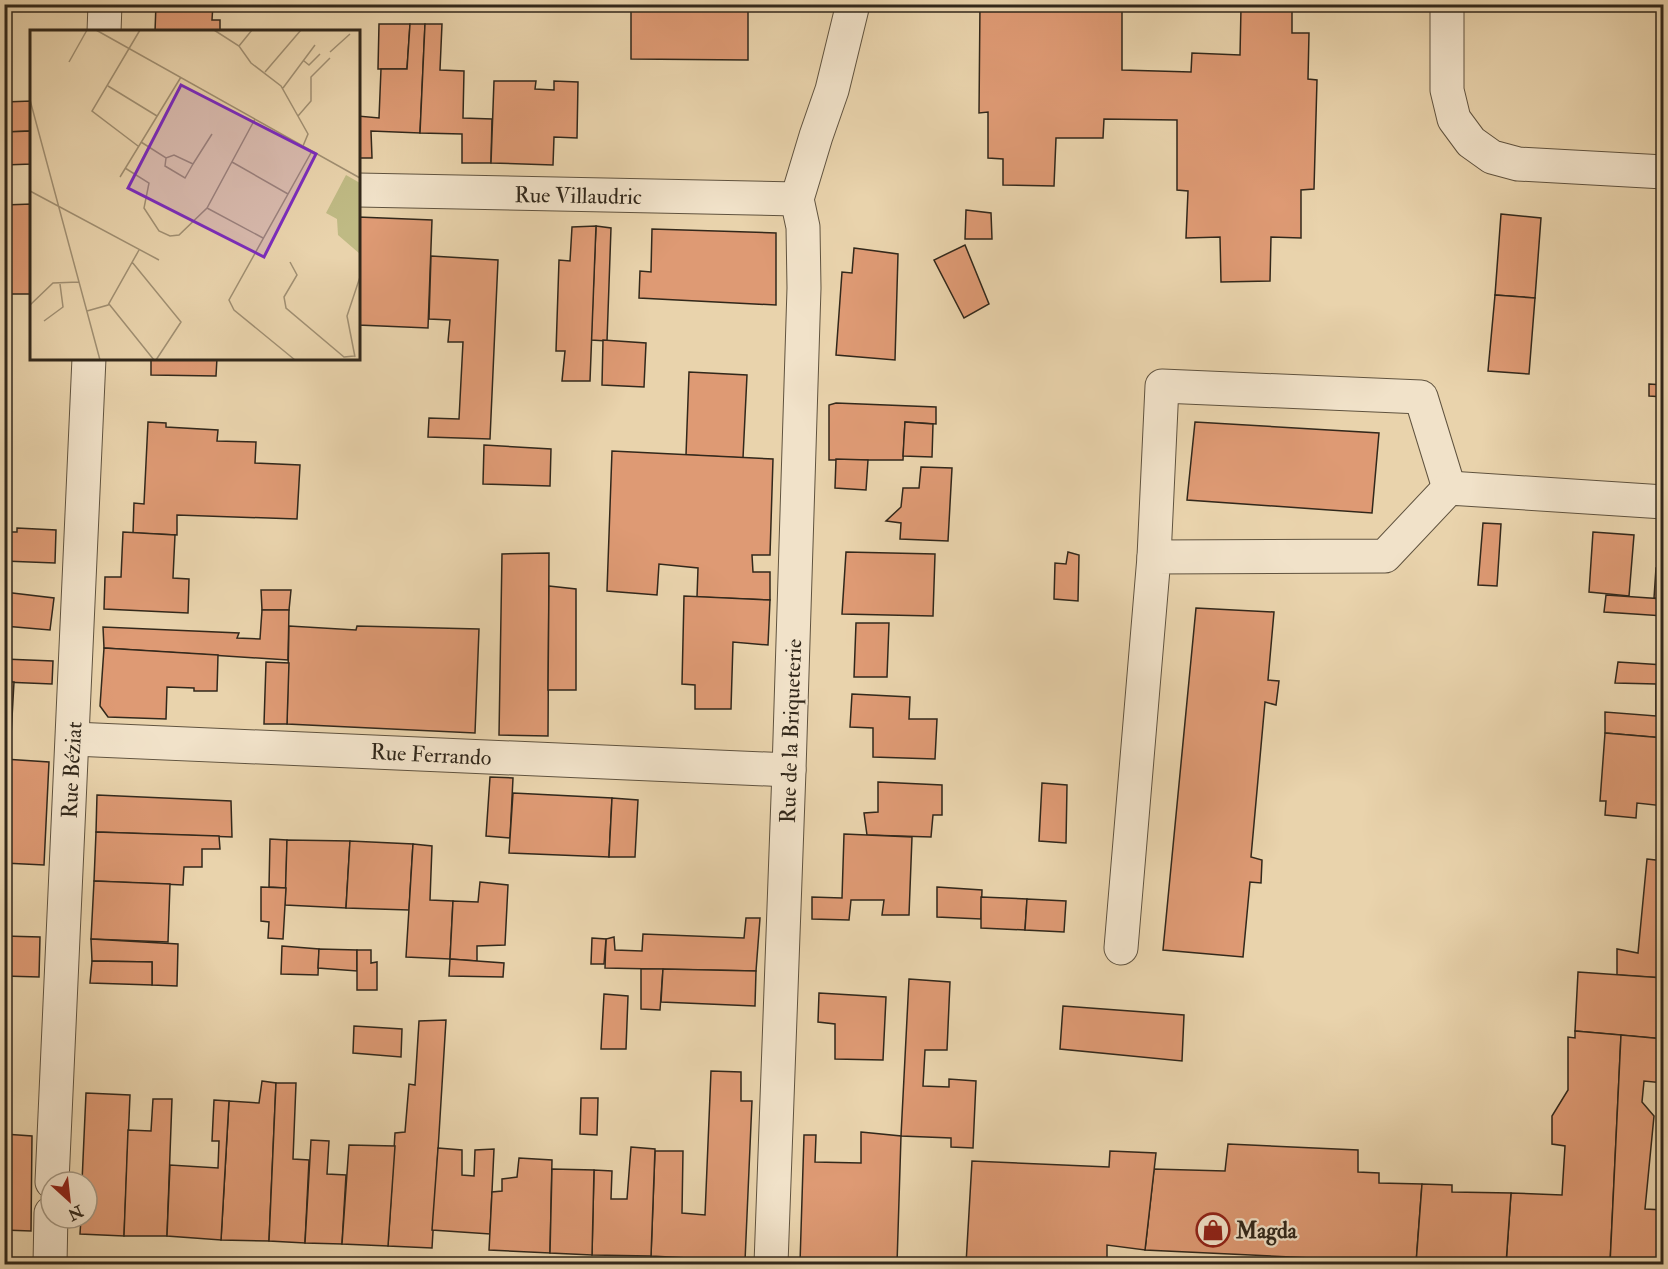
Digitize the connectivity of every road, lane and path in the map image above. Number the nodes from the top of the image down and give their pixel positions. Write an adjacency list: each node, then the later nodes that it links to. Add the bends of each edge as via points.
1 (105, 4): 4 (street)
2 (852, 4): 7 (street, via 832,90)
3 (1447, 4): 5 (street, via 1447,90 1454,119 1471,142 1492,156 1518,164)
4 (104, 30)
5 (1664, 172)
6 (360, 190): 7 (street, Rue Villaudric)
7 (797, 199): 13 (street, Rue de la Briqueterie, via 803,227 804,288)
8 (89, 360): 12 (street, Rue Béziat)
9 (1449, 488): 10 (street); 11 (street, via 1385,556); 11 (street, via 1421,397 1162,386)
10 (1664, 502)
11 (1154, 558): 14 (street)
12 (73, 739): 13 (street, Rue Ferrando); 15 (street, Rue Béziat)
13 (789, 770): 18 (street, Rue de la Briqueterie)
14 (1121, 948)
15 (53, 1170)
16 (51, 1230): 17 (street)
17 (50, 1264)
18 (771, 1264)

